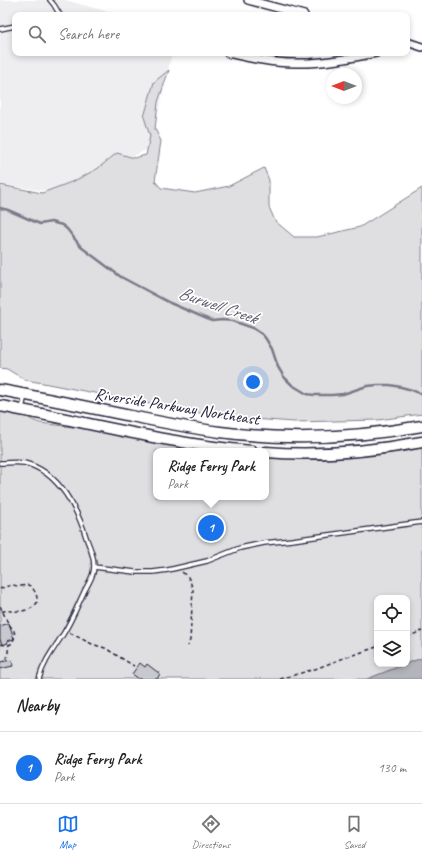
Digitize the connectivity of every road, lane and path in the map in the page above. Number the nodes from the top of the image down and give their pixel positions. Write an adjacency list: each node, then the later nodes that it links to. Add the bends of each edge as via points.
1 (50, 0): 3 (lane)
2 (248, 0): 4 (street)
3 (58, 12)
4 (293, 12)
5 (12, 27): 6 (lane)
6 (0, 29)
7 (240, 56): 8 (street, via 296,64)
8 (358, 56)
9 (0, 390): 10 (main road, Riverside Parkway Northeast)
10 (25, 395): 12 (lane); 13 (main road, Riverside Parkway Northeast, via 178,426 249,435 331,437)
11 (0, 406): 12 (main road, Riverside Parkway Northeast)
12 (22, 410): 15 (main road, Riverside Parkway Northeast)
13 (422, 426)
14 (422, 442): 16 (main road, Riverside Parkway Northeast, via 364,450)
15 (219, 448)
16 (269, 452)
17 (0, 463): 19 (lane, via 30,465 49,475 62,487 78,516)
18 (422, 522): 20 (lane, via 264,543)
19 (94, 566): 20 (lane, via 135,572); 24 (lane, via 90,581)
20 (178, 568): 29 (path, via 188,577 193,590)
21 (0, 589): 23 (path, via 12,585 28,585 33,589 38,602 33,608 24,611)
22 (0, 606): 28 (path, via 15,635)
23 (0, 612)
24 (66, 630): 32 (path, via 105,648); 33 (lane, via 46,661)
25 (422, 631): 26 (path)
26 (410, 636)
27 (0, 644): 28 (path)
28 (9, 644): 31 (path)
29 (188, 646)
30 (374, 648): 34 (path)
31 (7, 660)
32 (134, 666)
33 (39, 679)
34 (280, 679)

